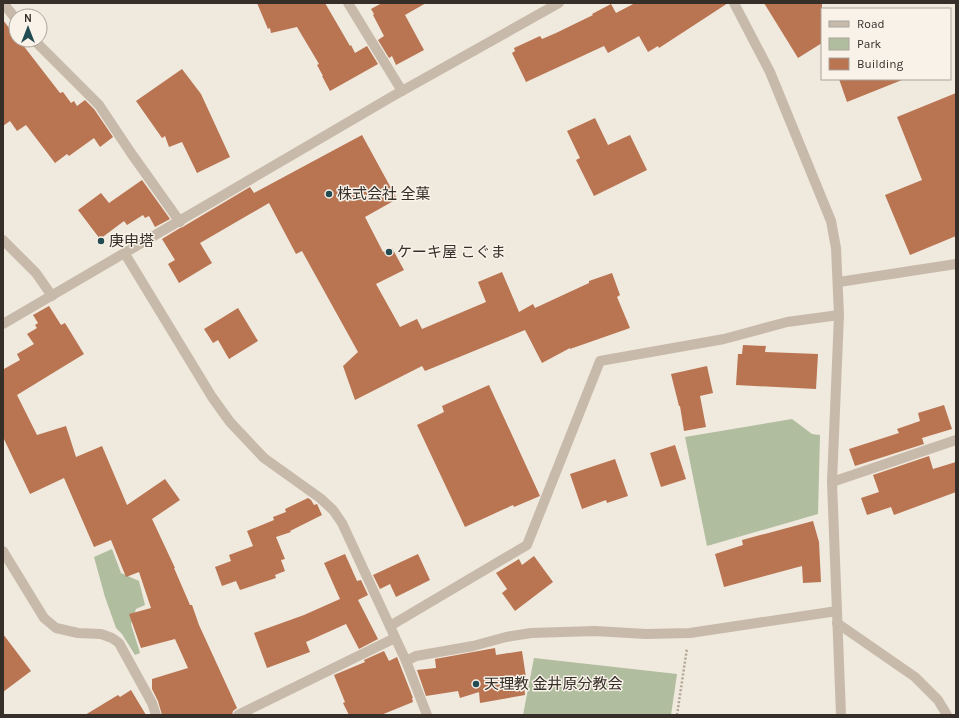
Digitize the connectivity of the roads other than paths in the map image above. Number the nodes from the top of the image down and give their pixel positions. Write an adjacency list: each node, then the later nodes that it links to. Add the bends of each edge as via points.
1 (348, 3): 5 (street)
2 (559, 3): 5 (street)
3 (734, 3): 10 (street, via 770,72 831,221)
4 (42, 48): 6 (street, via 99,105)
5 (402, 91): 6 (street)
6 (180, 222): 8 (street)
7 (3, 240): 11 (street, via 36,273)
8 (125, 254): 11 (street); 19 (street, via 212,397 230,422 264,458 333,510 342,523)
9 (956, 264): 10 (street)
10 (839, 282): 12 (street)
11 (52, 296): 13 (street)
12 (839, 315): 15 (street); 19 (street, via 787,322 724,339 600,361 526,545)
13 (3, 324)
14 (956, 440): 15 (street)
15 (832, 482): 17 (street)
16 (3, 551): 22 (street, via 44,618 56,628 78,633 101,634 119,643)
17 (837, 612): 18 (street); 21 (street, via 688,633 531,633 506,636 473,646)
18 (837, 623): 25 (street); 26 (street, via 915,677 938,700)
19 (390, 626): 20 (street)
20 (395, 638): 21 (street); 23 (street)
21 (406, 660): 24 (street)
22 (156, 715)
23 (238, 715)
24 (427, 715)
25 (841, 715)
26 (947, 715)

